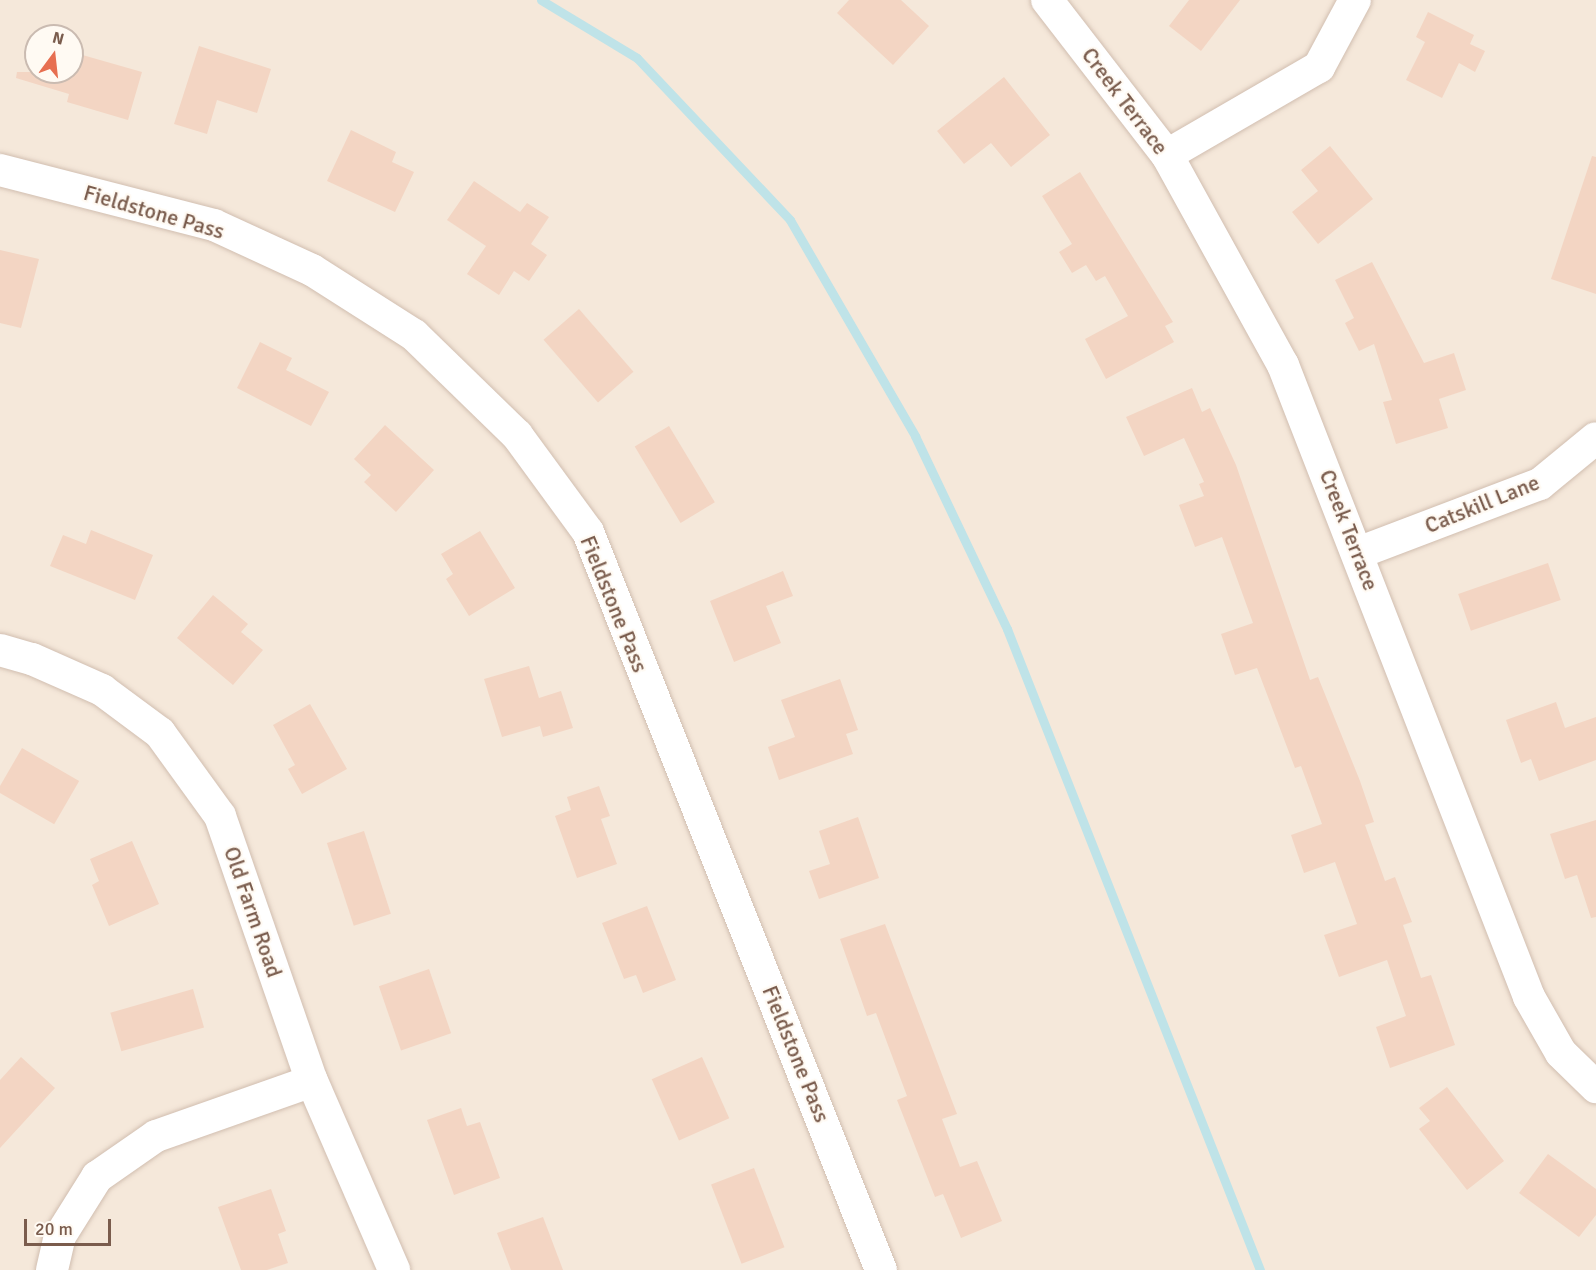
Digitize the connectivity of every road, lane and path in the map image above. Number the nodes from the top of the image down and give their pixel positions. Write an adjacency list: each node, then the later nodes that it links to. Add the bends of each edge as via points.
1 (1047, 0): 3 (street, Creek Terrace)
2 (1355, 0): 3 (street, via 1319,67)
3 (1167, 155): 6 (street, Creek Terrace, via 1283,365)
4 (0, 170): 12 (street, Fieldstone Pass, via 214,225 312,270 414,335 516,435 588,532)
5 (1596, 438): 6 (street, Catskill Lane, via 1540,484)
6 (1358, 554): 9 (street, Creek Terrace, via 1529,997 1561,1053)
7 (0, 650): 8 (street, Old Farm Road, via 32,659 102,690 160,734 220,816)
8 (312, 1081): 10 (street, via 156,1136 97,1177 60,1236); 11 (street, Old Farm Road)
9 (1596, 1086)
10 (52, 1270)
11 (394, 1270)
12 (881, 1270)

